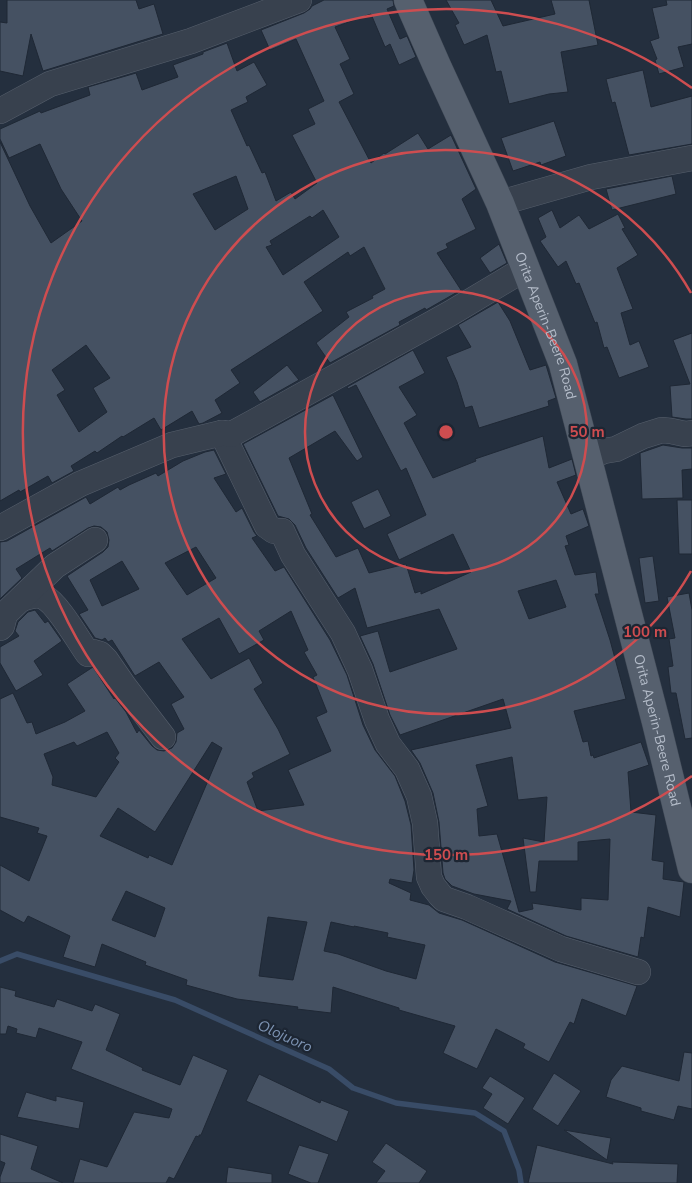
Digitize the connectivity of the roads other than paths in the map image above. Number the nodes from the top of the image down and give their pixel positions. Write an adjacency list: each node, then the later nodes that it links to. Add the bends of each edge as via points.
1 (299, 0): 3 (street, via 190,41 50,84)
2 (408, 0): 5 (main road, Orita Aperin-Beere Road)
3 (0, 111)
4 (692, 158): 5 (street, via 591,177)
5 (500, 203): 6 (main road, Orita Aperin-Beere Road)
6 (526, 268): 7 (street, via 452,313 232,434); 9 (main road, Orita Aperin-Beere Road, via 563,364)
7 (222, 433): 10 (street, via 172,445 80,484); 16 (street, via 267,526 274,531 282,531 293,555 343,633 388,744 407,769 426,823 429,877 433,886 444,899 561,949)
8 (692, 433): 9 (street, via 662,430)
9 (587, 458): 15 (main road, Orita Aperin-Beere Road)
10 (0, 528)
11 (95, 540): 12 (street, via 55,566)
12 (21, 599): 13 (street, via 5,614); 14 (street, via 43,596 55,606 88,654 100,654 106,660)
13 (0, 628)
14 (162, 737)
15 (692, 870)
16 (638, 972)

